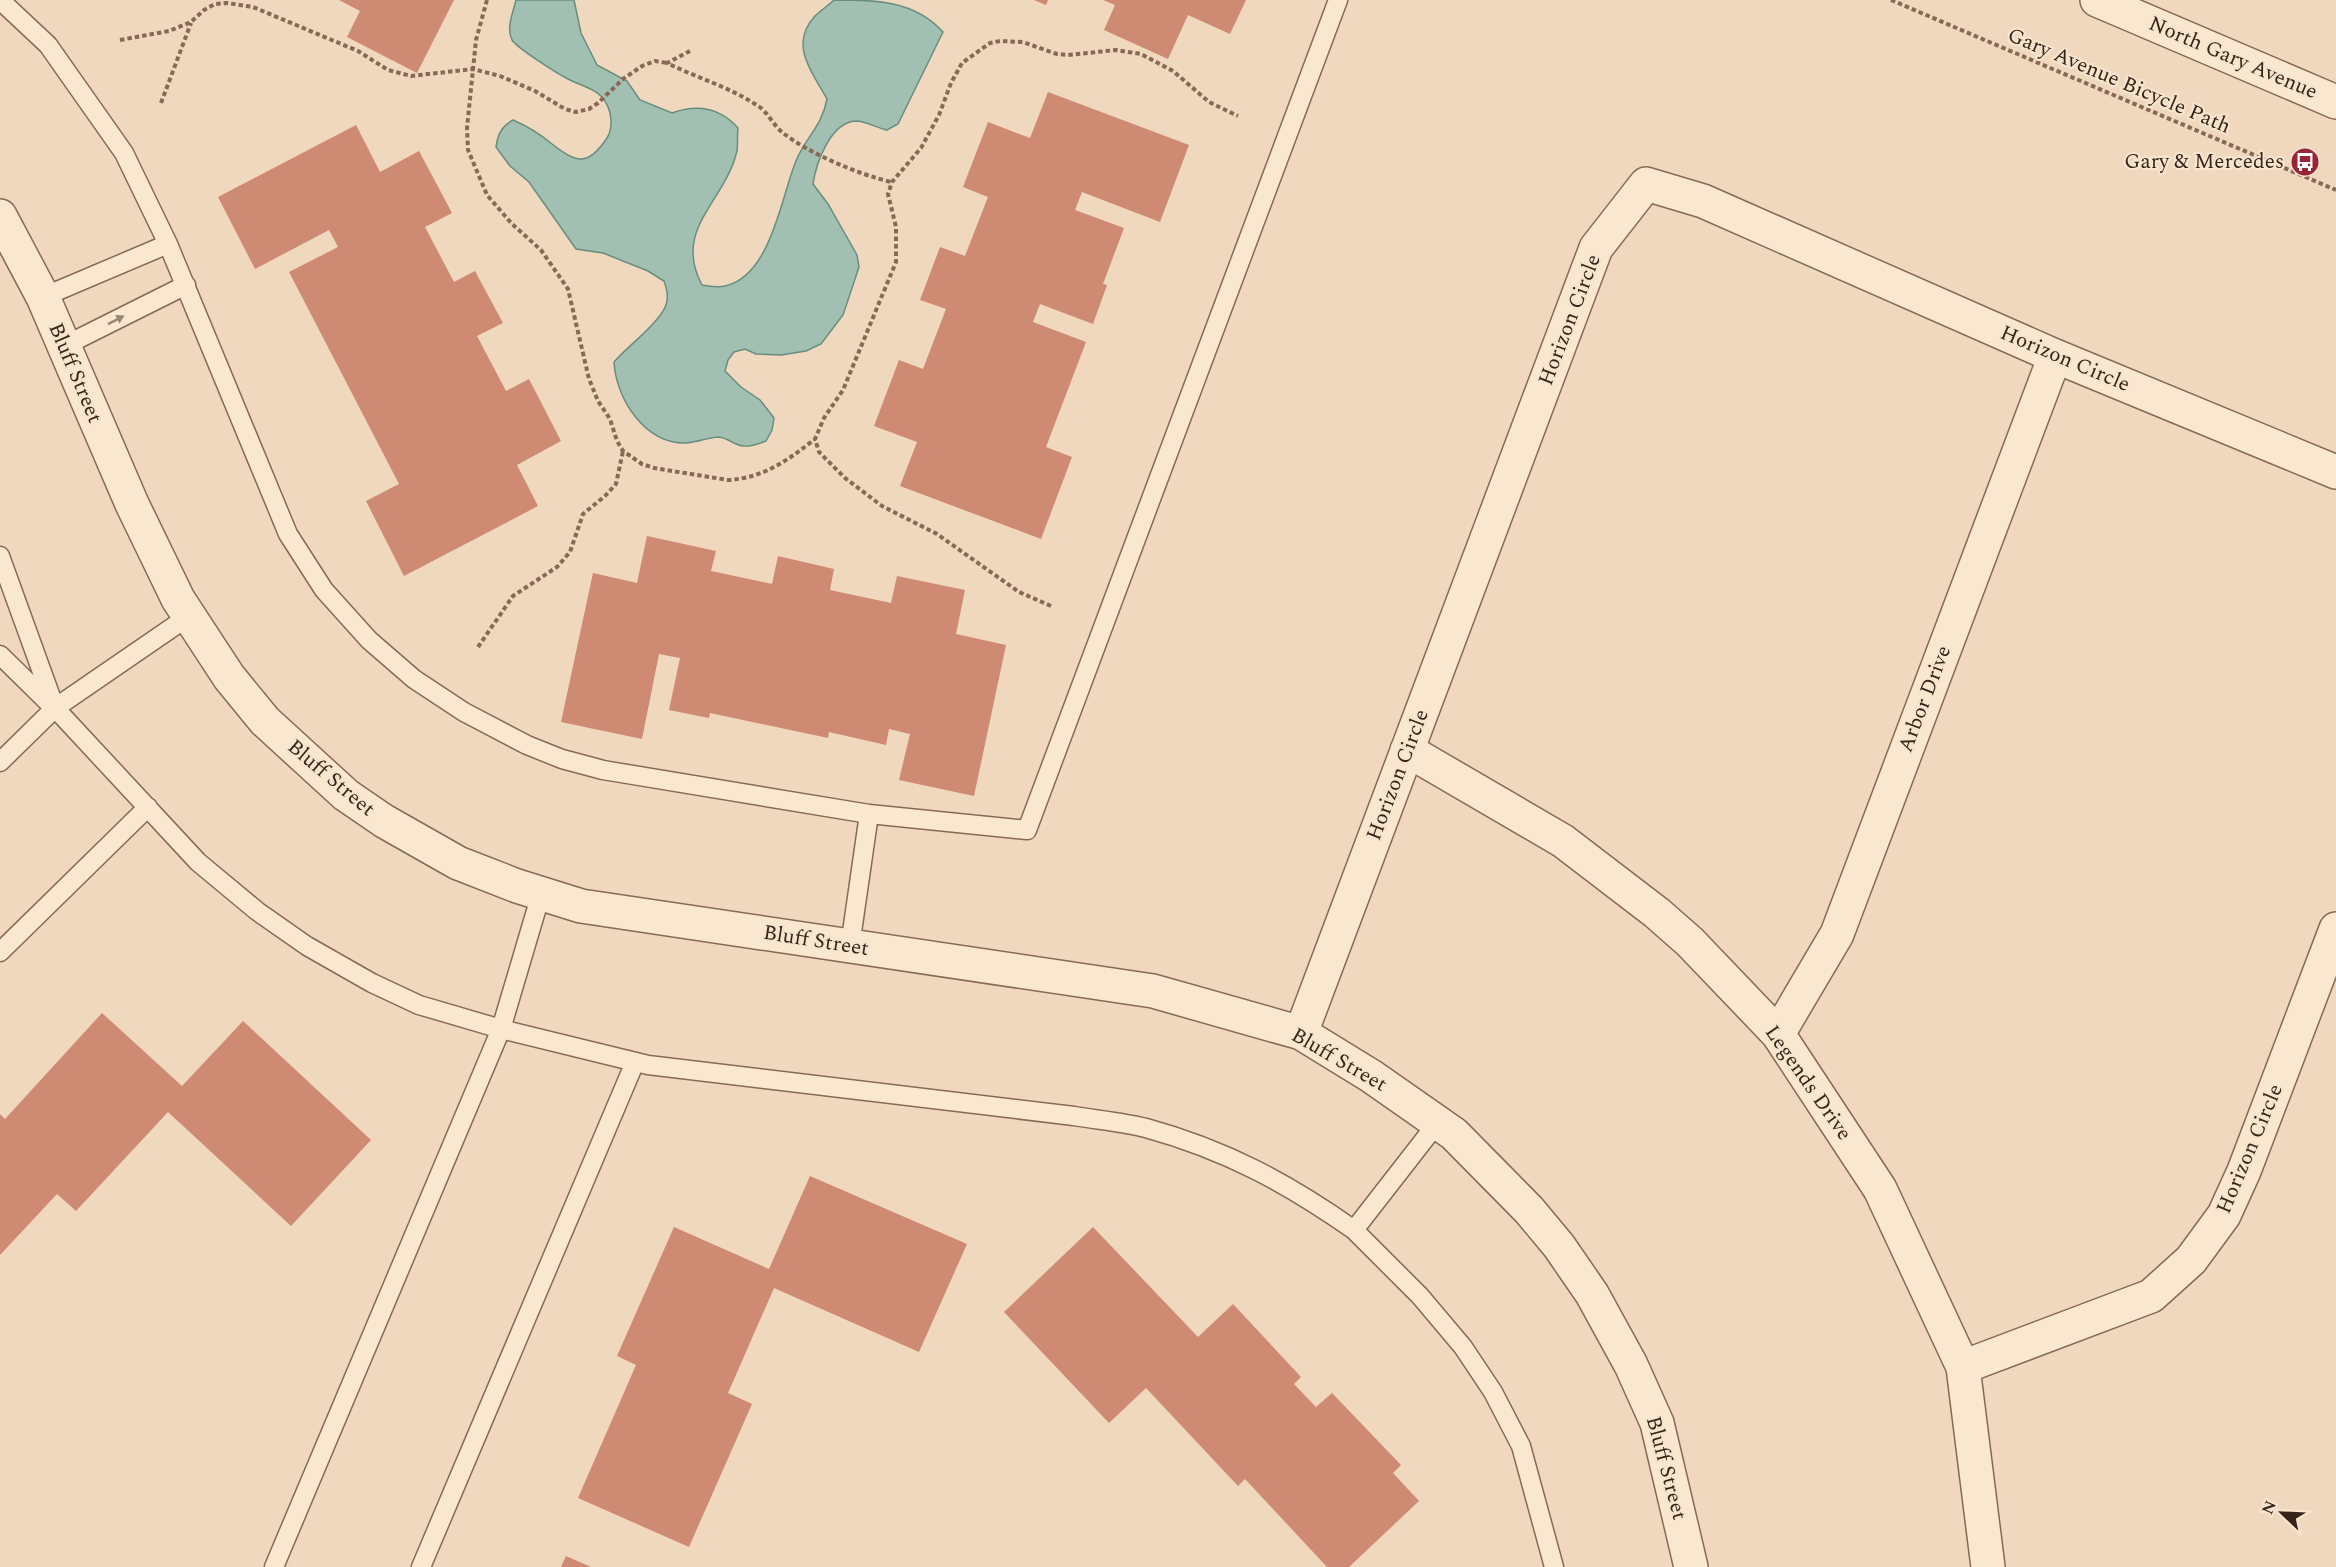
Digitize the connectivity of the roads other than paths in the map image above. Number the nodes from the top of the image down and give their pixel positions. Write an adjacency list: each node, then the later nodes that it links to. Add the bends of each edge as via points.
1 (0, 0): 6 (lane, via 48,45 124,153)
2 (1338, 0): 19 (lane, via 1027,830)
3 (2097, 0): 4 (street, North Gary Avenue)
4 (2336, 102)
5 (0, 216): 8 (street, Bluff Street)
6 (168, 244): 7 (lane); 8 (lane)
7 (186, 285): 9 (lane, one-way to 7); 19 (lane, via 288,534 324,590 369,640 414,679 464,712 562,759 603,770)
8 (43, 297): 9 (street, Bluff Street)
9 (64, 346): 13 (street, Bluff Street, via 132,504)
10 (2055, 356): 11 (street, Horizon Circle); 16 (street, Horizon Circle, via 1702,201 1646,184 1596,248); 26 (street, Arbor Drive, via 1837,934)
11 (2336, 472)
12 (0, 556): 15 (lane)
13 (189, 616): 15 (lane); 20 (street, Bluff Street, via 229,677 265,721 346,795 458,863)
14 (0, 655): 15 (lane)
15 (55, 708): 17 (lane); 18 (lane)
16 (1407, 750): 25 (street, Horizon Circle); 26 (street, Legends Drive, via 1573,848 1690,942)
17 (0, 762)
18 (148, 807): 23 (lane); 24 (lane, via 198,862 307,946 419,1005)
19 (868, 814): 22 (lane)
20 (541, 894): 22 (street, Bluff Street, via 581,906); 24 (lane)
21 (2336, 928): 30 (street, Horizon Circle, via 2244,1171 2224,1215 2191,1260 2151,1296)
22 (850, 946): 25 (street, Bluff Street, via 1153,992)
23 (0, 951)
24 (501, 1029): 27 (lane); 31 (lane)
25 (1301, 1033): 28 (street, Bluff Street)
26 (1778, 1034): 30 (street, Legends Drive, via 1880,1189)
27 (635, 1062): 29 (lane, via 1145,1128 1259,1170 1308,1197); 32 (lane)
28 (1438, 1122): 29 (lane); 34 (street, Bluff Street, via 1529,1210 1592,1294 1631,1365 1657,1424)
29 (1354, 1230): 33 (lane, via 1420,1296 1463,1347 1493,1392 1521,1446)
30 (1963, 1367): 35 (street, Legends Drive)
31 (274, 1567)
32 (421, 1567)
33 (1554, 1567)
34 (1691, 1567)
35 (1988, 1567)

